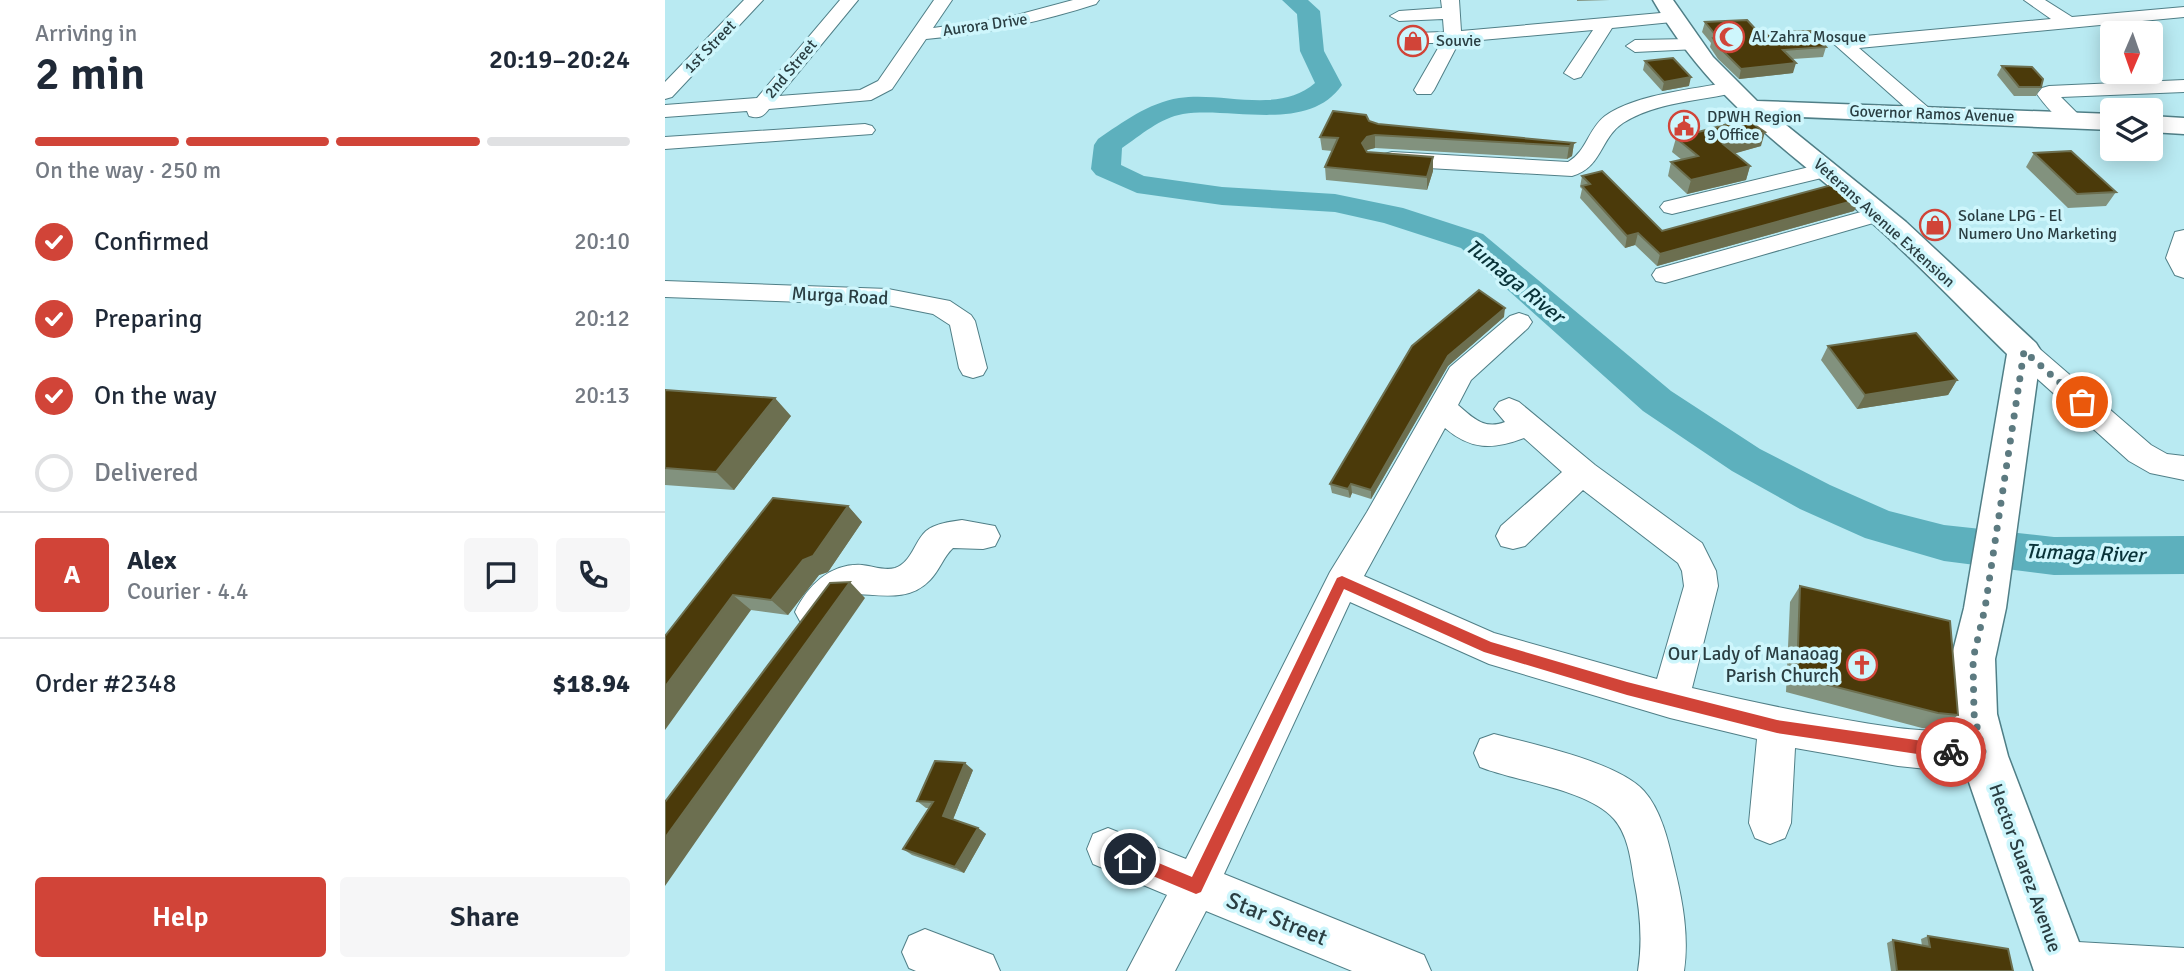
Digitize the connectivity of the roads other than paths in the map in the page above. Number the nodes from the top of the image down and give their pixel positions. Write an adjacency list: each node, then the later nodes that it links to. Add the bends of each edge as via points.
1 (754, 0): 21 (street, 1st Street)
2 (849, 0): 22 (street, 2nd Street)
3 (943, 0): 12 (street)
4 (1090, 0): 12 (street, Aurora Drive, via 999,26)
5 (2032, 0): 11 (street)
6 (1451, 6): 9 (street); 13 (street)
7 (1667, 9): 10 (street); 15 (main road, Veterans Avenue Extension)
8 (2184, 12): 11 (street)
9 (1399, 16)
10 (1606, 23): 13 (street); 17 (street)
11 (2069, 23): 25 (street, via 1843,44)
12 (919, 34): 22 (street, via 877,91)
13 (1453, 37): 14 (street); 20 (street)
14 (1413, 38)
15 (1690, 45): 16 (street); 19 (main road, Veterans Avenue Extension)
16 (1635, 46)
17 (1574, 73)
18 (2184, 86): 26 (street, via 2049,92)
19 (1731, 88): 23 (main road, Veterans Avenue Extension); 34 (street, via 1653,105 1613,120)
20 (1424, 90)
21 (665, 93)
22 (764, 102): 24 (street); 31 (street, 2nd Street)
23 (1751, 108): 25 (main road, Governor Ramos Avenue); 36 (main road, Veterans Avenue Extension)
24 (665, 111)
25 (1923, 113): 26 (main road, Governor Ramos Avenue)
26 (2074, 120): 27 (main road, Governor Ramos Avenue)
27 (2100, 121)
28 (2163, 125): 29 (main road)
29 (2184, 126)
30 (865, 130): 31 (street)
31 (735, 138): 32 (street)
32 (665, 143)
33 (1568, 147): 34 (street)
34 (1595, 149): 35 (street, via 1584,162 1566,170)
35 (1376, 158)
36 (1826, 170): 37 (street); 38 (main road, Veterans Avenue Extension)
37 (1672, 207)
38 (1879, 214): 41 (street); 44 (main road, Veterans Avenue Extension)
39 (2184, 237): 40 (street, via 2177,255)
40 (2184, 270)
41 (1665, 275)
42 (665, 289): 45 (street, Murga Road, via 888,297 941,307 962,321)
43 (1519, 322): 46 (street, via 1460,374)
44 (2024, 351): 47 (street, via 2140,453 2161,465); 56 (main road, Hector Suarez Avenue, via 1985,608 1973,659 1974,714)
45 (973, 368)
46 (1442, 408): 48 (street, via 1481,438 1491,438 1517,417); 51 (street)
47 (2184, 468)
48 (1584, 473): 50 (street); 53 (street, via 1674,538 1691,553 1699,571 1701,586)
49 (983, 536): 52 (street, via 946,536 933,546 917,571 899,582 842,582 826,595)
50 (1513, 536)
51 (1342, 582): 53 (street, via 1489,648); 59 (street)
52 (794, 638)
53 (1670, 700): 54 (street)
54 (1777, 726): 56 (street); 57 (street)
55 (1494, 753): 65 (street, via 1598,785 1627,803 1647,835 1658,887 1665,952)
56 (1984, 756): 61 (main road, Hector Suarez Avenue)
57 (1769, 823)
58 (1108, 849): 59 (street, Star Street)
59 (1196, 886): 63 (street); 64 (street, Star Street)
60 (925, 951): 62 (street)
61 (2061, 968): 66 (street)
62 (977, 971)
63 (1150, 971)
64 (1408, 971)
65 (1661, 971)
66 (2184, 971)

